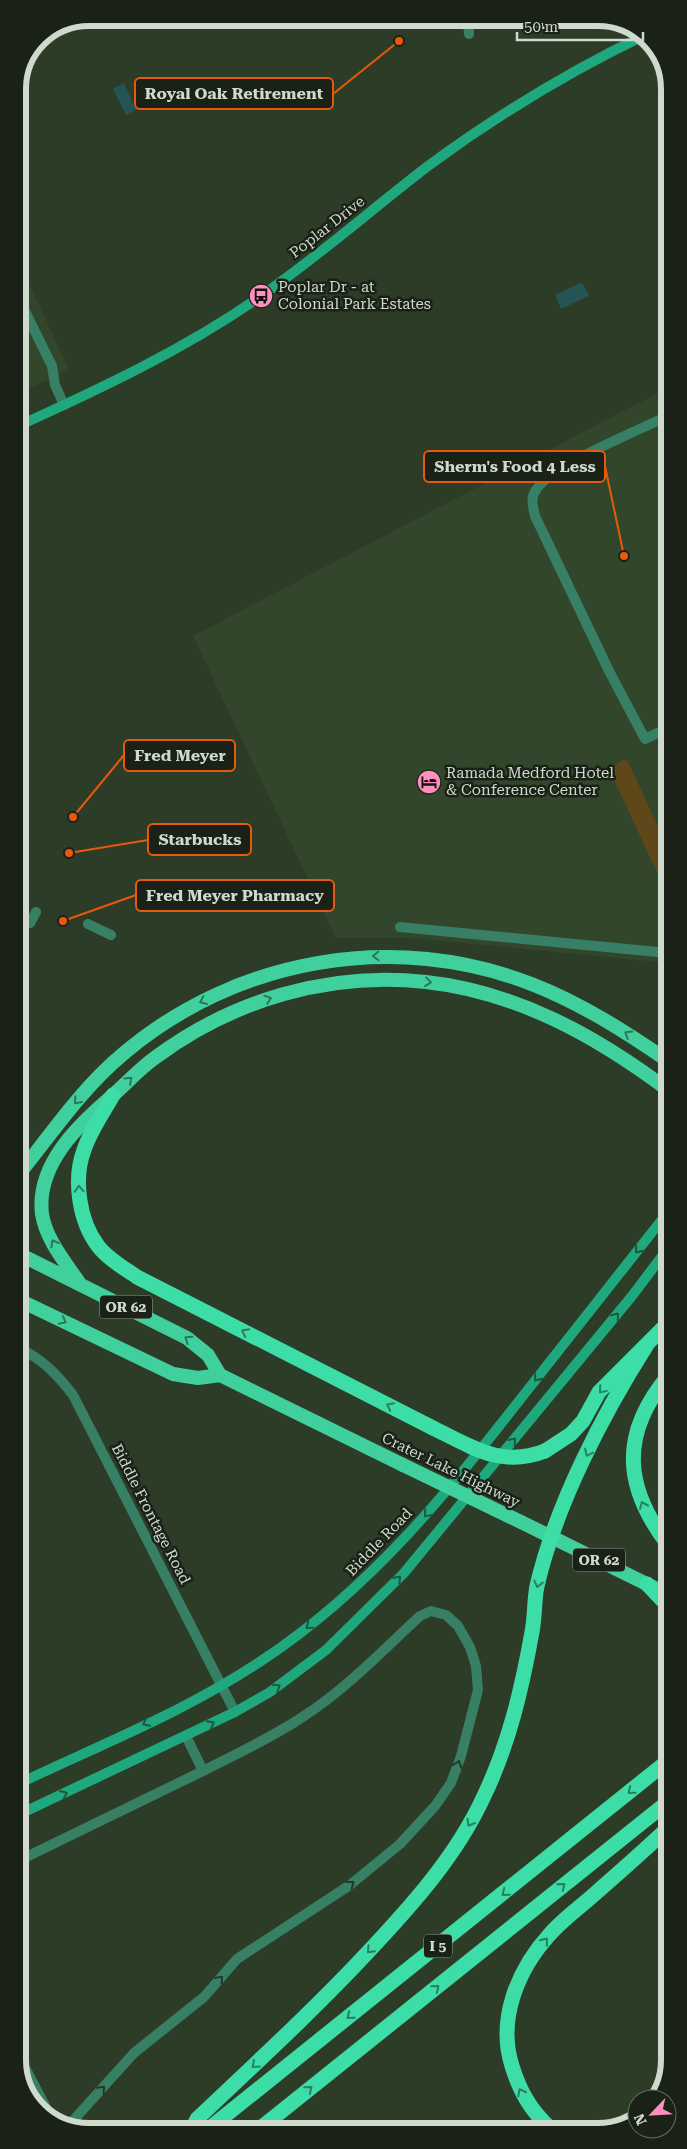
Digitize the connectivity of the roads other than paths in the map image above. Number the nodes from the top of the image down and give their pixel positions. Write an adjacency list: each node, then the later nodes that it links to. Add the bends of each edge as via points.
1 (468, 26): 2 (street)
2 (469, 34)
3 (636, 39): 5 (main road, Poplar Drive, via 506,111 261,296 214,327 124,377)
4 (26, 313): 5 (street, via 52,366 55,385)
5 (64, 405): 7 (main road, Poplar Drive)
6 (661, 419): 8 (street, via 553,472 534,491 532,502 535,516 604,663 645,738)
7 (26, 422)
8 (661, 731)
9 (36, 912): 10 (street)
10 (30, 924)
11 (88, 924): 13 (street)
12 (400, 927): 14 (street)
13 (111, 935)
14 (661, 952)
15 (661, 1056): 18 (highway, one-way to 18, via 569,1000 471,965 369,956 317,962 256,978 171,1018 122,1054 94,1082)
16 (661, 1085): 17 (highway, one-way to 16, via 181,1039 233,1012 320,985 390,980 454,986 521,1004 599,1042)
17 (113, 1095): 22 (highway, one-way to 17, via 45,1224 43,1186 51,1166 66,1144 94,1110); 25 (highway, one-way to 17, bridge, via 599,1392 583,1421 571,1434 545,1451 518,1458 487,1454 137,1277 98,1247 87,1228 82,1209 78,1186 80,1165 89,1137)
18 (26, 1165)
19 (661, 1221): 34 (main road, Biddle Road, one-way to 34, via 492,1436 377,1569 293,1639)
20 (661, 1256): 35 (main road, one-way to 20, via 270,1692 326,1650 404,1573 632,1296)
21 (26, 1257): 22 (highway, Crater Lake Highway / OR 62)
22 (80, 1284): 27 (highway, Crater Lake Highway / OR 62, one-way to 22, via 208,1355 188,1338)
23 (26, 1303): 27 (highway, OR 62, one-way to 27, via 173,1374 198,1378)
24 (661, 1330): 25 (highway)
25 (648, 1343): 30 (highway, one-way to 30, via 614,1401 569,1492)
26 (26, 1351): 34 (street, Biddle Frontage Road, via 57,1374 73,1395)
27 (220, 1374): 30 (highway, Crater Lake Highway / OR 62, bridge)
28 (661, 1386): 29 (highway, one-way to 28, via 645,1510 633,1470 641,1420)
29 (661, 1534)
30 (552, 1537): 31 (highway, Crater Lake Highway / OR 62); 47 (highway, one-way to 47, via 536,1588 533,1629 512,1724 484,1796 463,1835 414,1902 379,1941)
31 (647, 1584): 32 (highway, Crater Lake Highway / OR 62); 33 (highway)
32 (661, 1591)
33 (661, 1599)
34 (221, 1686): 35 (street, Biddle Frontage Road); 39 (main road, Biddle Road, one-way to 39)
35 (235, 1712): 36 (main road, one-way to 35)
36 (186, 1736): 38 (street); 41 (main road, one-way to 36)
37 (661, 1766): 48 (highway, I 5, one-way to 48)
38 (203, 1771): 43 (street); 46 (street, one-way to 38, via 134,2053 204,1997 238,1959 350,1885 400,1844 435,1806 454,1774 478,1690 470,1647 458,1626 446,1615 431,1611 420,1616 351,1680 308,1713)
39 (26, 1780)
40 (661, 1807): 49 (highway, I 5, one-way to 40)
41 (26, 1811)
42 (661, 1834): 50 (highway, one-way to 42, via 518,2087 508,2055 506,2030 517,1986 529,1962 550,1934)
43 (26, 1857)
44 (28, 2073): 45 (street)
45 (42, 2101)
46 (72, 2121)
47 (195, 2123)
48 (216, 2123)
49 (267, 2123)
50 (544, 2123)

